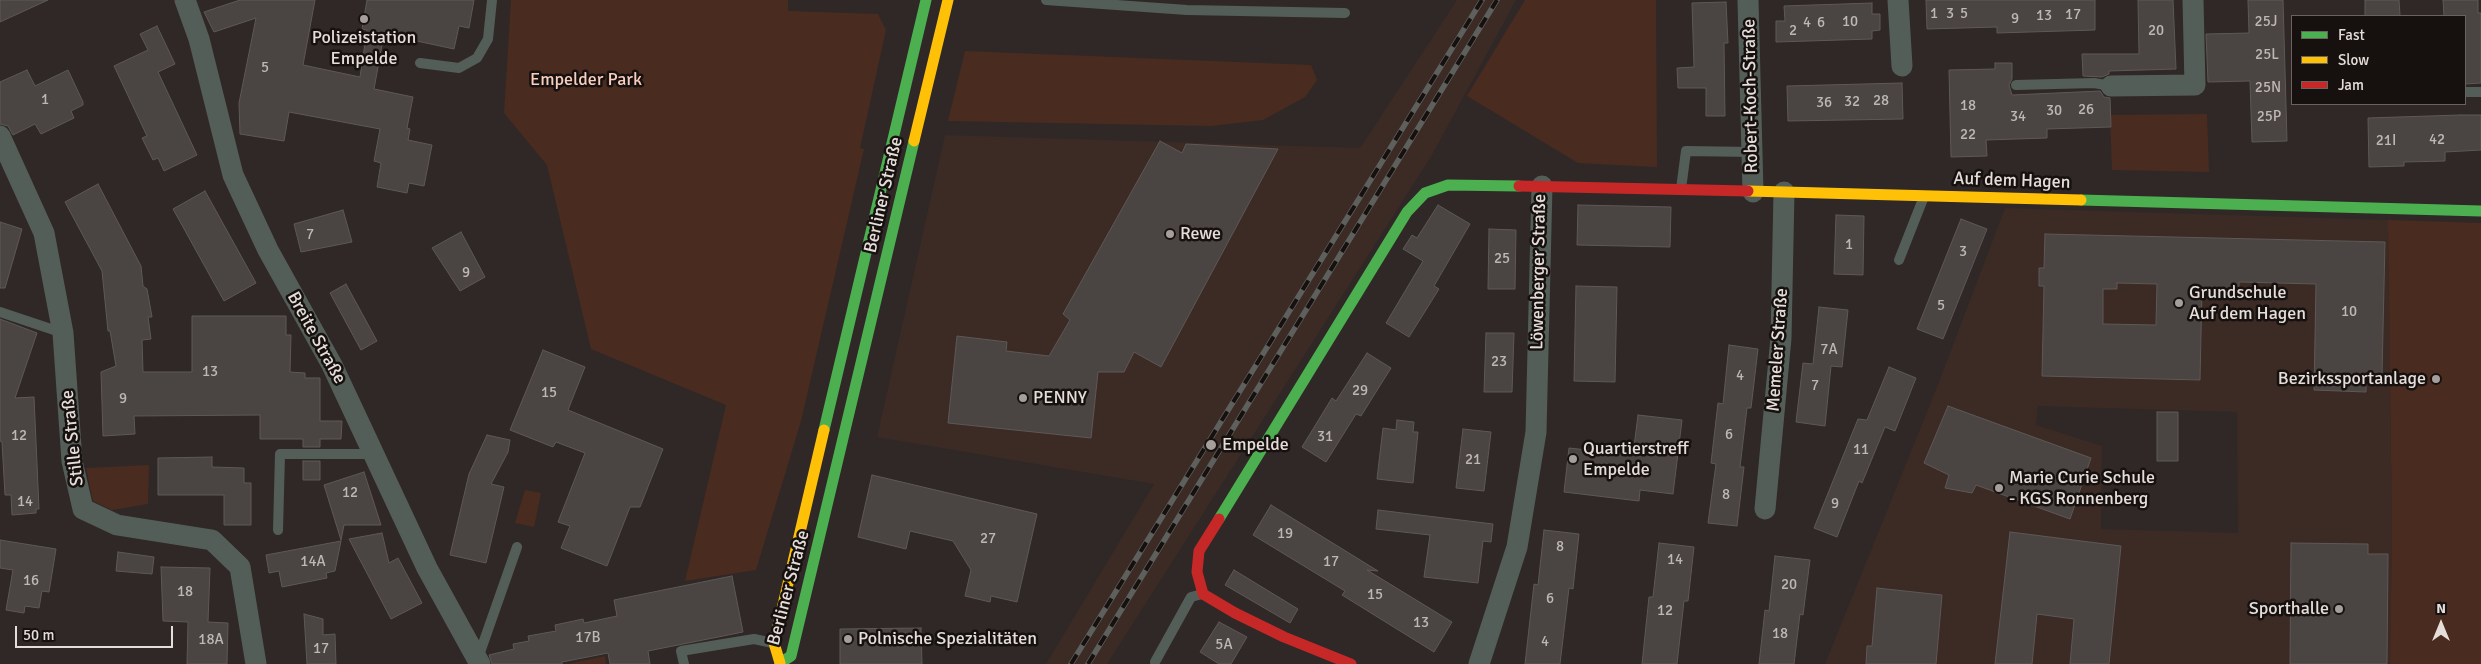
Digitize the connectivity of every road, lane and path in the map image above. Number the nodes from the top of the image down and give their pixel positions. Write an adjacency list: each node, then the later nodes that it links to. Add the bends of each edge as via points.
1 (185, 0): 28 (street, Breite Straße, via 199,39 232,175)
2 (492, 0): 11 (lane, via 488,39 477,58 459,68)
3 (926, 0): 33 (street, Berliner Straße)
4 (948, 0): 36 (street, Berliner Straße, via 791,656)
5 (1046, 0): 9 (lane)
6 (1748, 0): 18 (street, Robert-Koch-Straße)
7 (1898, 0): 12 (street)
8 (2193, 0): 14 (street, via 2195,85)
9 (1165, 4): 10 (lane)
10 (1346, 13)
11 (420, 63)
12 (1902, 66)
13 (2016, 85): 14 (lane, via 2094,83)
14 (2111, 86)
15 (2466, 92): 16 (lane)
16 (2481, 92)
17 (0, 136): 27 (street, Stille Straße, via 44,233)
18 (1752, 152): 20 (lane, via 1686,151); 21 (street, Robert-Koch-Straße)
19 (1542, 186): 20 (street, Auf dem Hagen); 32 (street, Löwenberger Straße, via 1448,185 1425,193 1407,212 1199,550 1197,572); 40 (street, Löwenberger Straße, via 1536,432 1517,547)
20 (1680, 190): 21 (street, Auf dem Hagen)
21 (1753, 192): 22 (street, Auf dem Hagen)
22 (1784, 192): 23 (street, Auf dem Hagen); 29 (street, Memeler Straße, via 1781,338)
23 (1925, 196): 24 (street, Auf dem Hagen); 25 (lane)
24 (2481, 211)
25 (1899, 260)
26 (0, 312): 27 (lane)
27 (63, 333): 37 (street, Stille Straße, via 72,461 83,509 117,525 212,540 240,567)
28 (376, 454): 30 (lane, via 280,454); 34 (street, Breite Straße, via 427,568)
29 (1766, 509)
30 (278, 530)
31 (517, 547): 34 (lane)
32 (1203, 594): 35 (lane, via 1191,597); 39 (street, via 1284,637)
33 (774, 644): 36 (street, Berliner Straße); 38 (lane, via 754,639 681,651)
34 (479, 661)
35 (1155, 662)
36 (780, 663)
37 (256, 664)
38 (684, 664)
39 (1351, 664)
40 (1479, 664)

